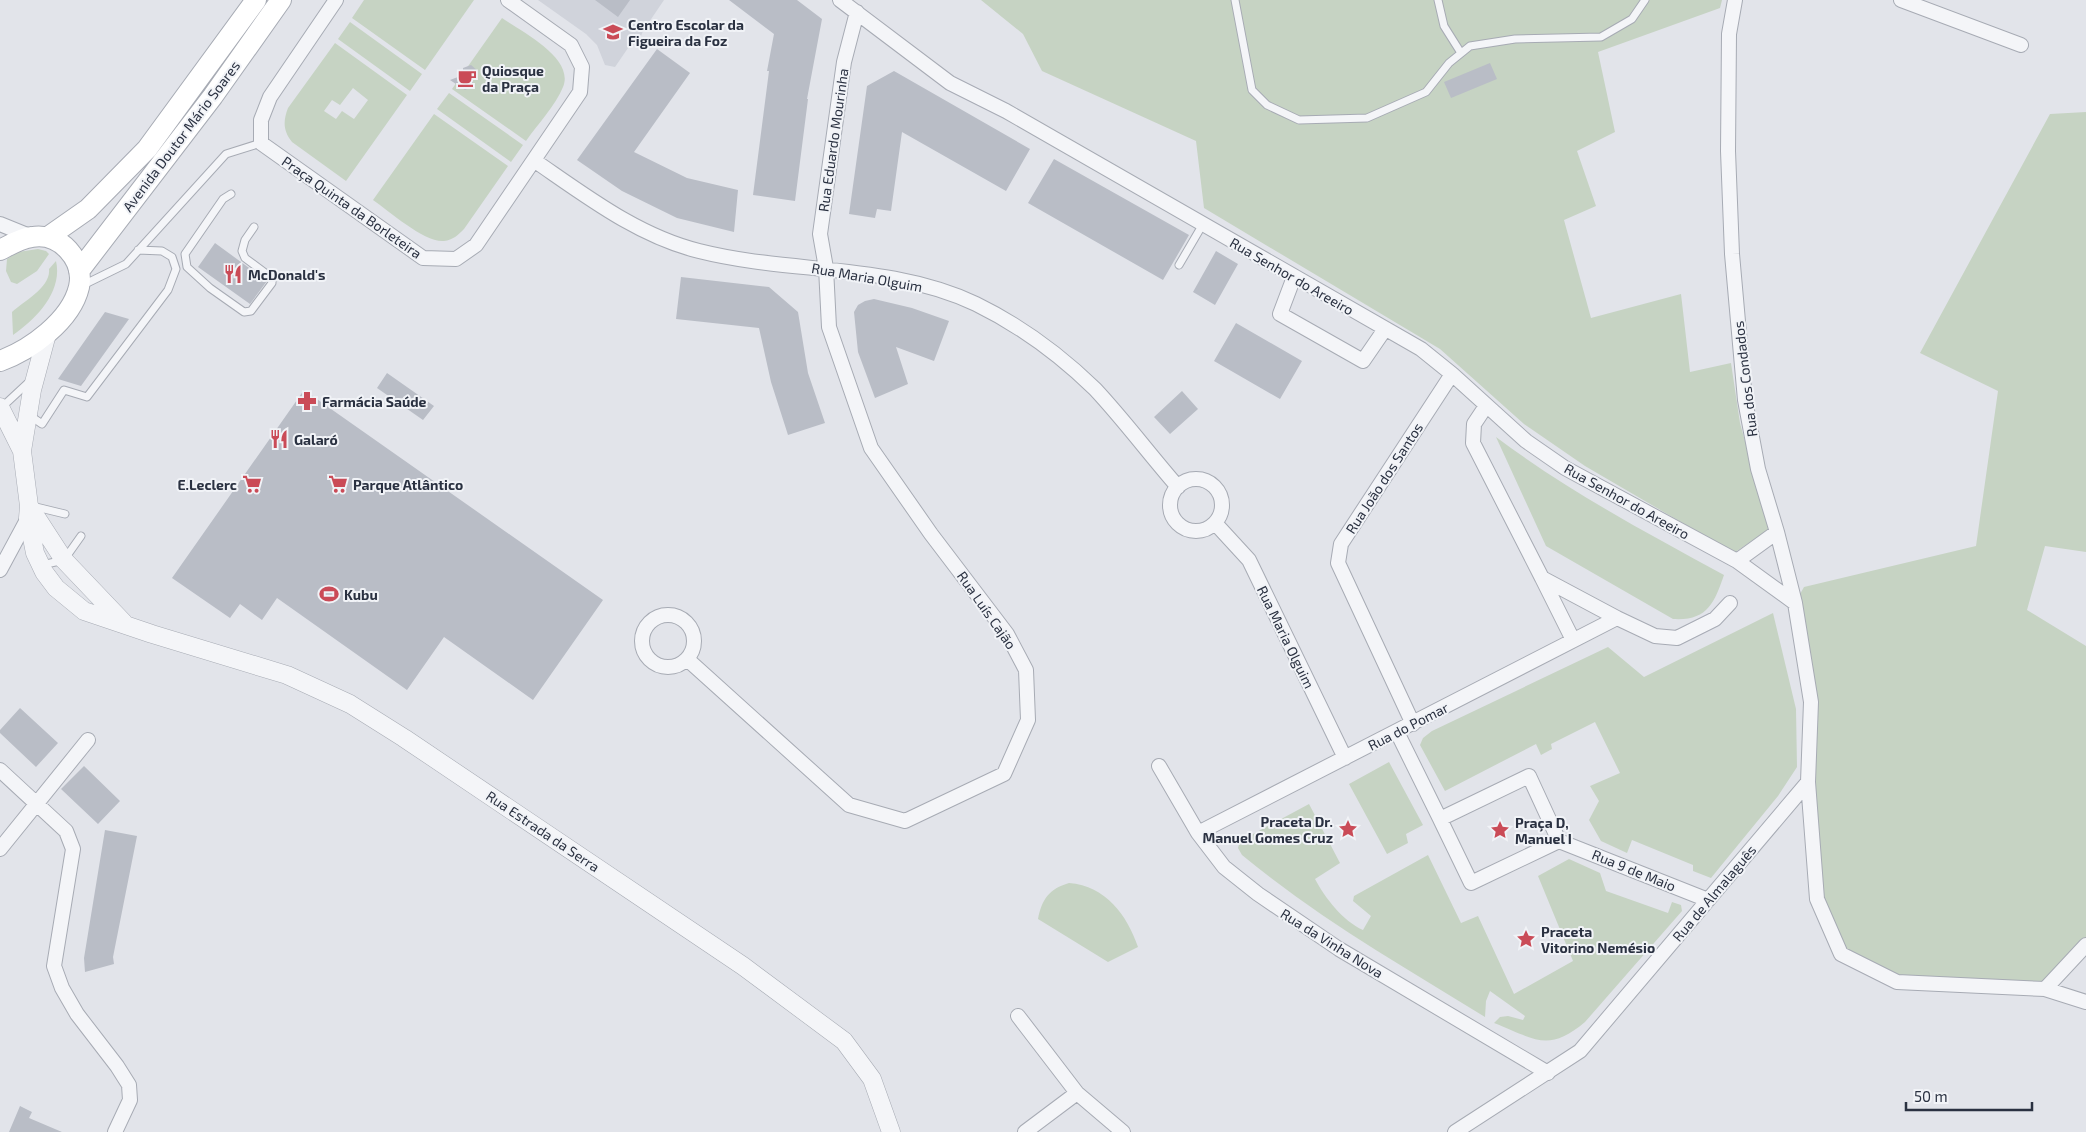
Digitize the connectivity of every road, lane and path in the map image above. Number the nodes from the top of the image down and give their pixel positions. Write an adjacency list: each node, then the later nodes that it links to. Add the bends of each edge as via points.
1 (256, 0): 20 (main road, Avenida Doutor Mário Soares, via 147,149 88,209)
2 (281, 0): 26 (main road, Avenida Doutor Mário Soares)
3 (336, 0): 14 (street, via 270,97 261,120)
4 (508, 0): 15 (street, Praça Quinta da Borleteira, via 572,45 582,67 580,92)
5 (840, 0): 11 (street, Rua Senhor do Areeiro)
6 (1235, 0): 13 (lane, via 1252,90 1267,105 1300,120 1368,118 1426,92 1448,63)
7 (1438, 0): 13 (lane, via 1444,26)
8 (1645, 0): 13 (lane, via 1632,19 1601,37 1515,39 1470,46)
9 (1735, 0): 40 (street, Rua dos Condados, via 1729,34 1728,151 1732,254 1744,400 1758,469)
10 (1910, 1): 12 (street)
11 (856, 12): 18 (street, Rua Senhor do Areeiro, via 950,83 1006,110); 24 (street, Rua Eduardo Mourinha, via 844,62 820,234)
12 (2021, 45)
13 (1461, 53)
14 (261, 143): 15 (street, Praça Quinta da Borleteira, via 423,258 456,259 476,245); 22 (lane, via 226,154)
15 (535, 161): 24 (street, Rua Maria Olguim, via 591,200 644,231 698,251 757,262)
16 (231, 194): 19 (lane, via 223,199 185,254 187,267 244,312 251,311 272,283 272,278 245,258 242,251)
17 (0, 224): 20 (street)
18 (1202, 224): 23 (lane); 25 (street, Rua Senhor do Areeiro)
19 (254, 227)
20 (40, 237): 21 (main road, Avenida Doutor Mário Soares); 26 (main road, via 63,244 74,256)
21 (0, 250)
22 (138, 250): 26 (lane, via 126,264); 34 (lane, via 162,251 172,257 176,269 168,290 87,397 64,390 42,424)
23 (1179, 265)
24 (826, 268): 36 (street, Rua Maria Olguim, via 919,283 975,304 1034,337 1094,389); 52 (street, Rua Luís Cajão, via 829,327 871,448 1007,634 1026,670 1028,720 1004,774 905,821 850,805)
25 (1294, 277): 27 (street, Rua Senhor do Areeiro); 27 (street, via 1280,314 1324,340 1363,361)
26 (79, 279): 28 (main road, Avenida Doutor Mário Soares, via 60,319)
27 (1385, 329): 31 (street, Rua Senhor do Areeiro, via 1421,349)
28 (47, 334): 29 (main road, Avenida Doutor Mário Soares, via 30,347); 30 (street)
29 (0, 361)
30 (37, 374): 33 (lane); 34 (street)
31 (1452, 374): 32 (street, Rua Senhor do Areeiro); 53 (street, Rua João dos Santos, via 1341,544 1338,563)
32 (1486, 406): 43 (street, Rua Senhor do Areeiro, via 1526,441 1565,468); 46 (street, via 1474,424 1473,443)
33 (0, 408): 35 (street)
34 (29, 415): 35 (street)
35 (22, 451): 37 (street, Rua Estrada da Serra)
36 (1178, 487): 39 (street, via 1196,479 1214,486 1222,504 1221,514); 39 (street, via 1170,506 1178,524 1187,530 1197,531)
37 (28, 512): 38 (lane); 42 (street, Rua Estrada da Serra); 44 (street, Rua Estrada da Serra); 45 (street)
38 (66, 514)
39 (1215, 523): 56 (street, Rua Maria Olguim, via 1249,560)
40 (1777, 532): 43 (street); 48 (street, Rua dos Condados)
41 (81, 536): 42 (lane)
42 (64, 560): 44 (lane); 50 (street, Rua Estrada da Serra)
43 (1737, 561): 48 (street, Rua Senhor do Areeiro)
44 (40, 565): 50 (street, Rua Estrada da Serra, via 56,588 84,611)
45 (0, 570)
46 (1542, 578): 49 (street); 51 (street)
47 (1730, 603): 49 (street, via 1715,619 1677,638 1655,636)
48 (1795, 603): 59 (street, Rua dos Condados, via 1811,702)
49 (1617, 618): 51 (street, Rua do Pomar)
50 (125, 624): 73 (street, Rua Estrada da Serra, via 287,675 350,704 404,738 743,966 844,1041 872,1079)
51 (1573, 640): 53 (street, Rua do Pomar)
52 (687, 659)
53 (1413, 724): 54 (street, Rua do Pomar)
54 (1397, 732): 56 (street, Rua do Pomar); 61 (street)
55 (88, 740): 60 (street)
56 (1345, 758): 62 (street, Rua do Pomar)
57 (1159, 766): 62 (street, Rua da Vinha Nova)
58 (0, 770): 60 (street)
59 (1808, 782): 65 (street, Rua de Almalaguês); 67 (street, Rua dos Condados, via 1817,898 1841,954 1896,982)
60 (38, 804): 64 (street); 72 (street, via 66,831 73,849 54,966 77,1014 129,1085 130,1100)
61 (1440, 819): 63 (street, via 1470,883); 63 (street, via 1529,776)
62 (1198, 833): 70 (street, Rua da Vinha Nova, via 1224,867 1269,903 1338,949)
63 (1559, 841): 65 (street, Rua 9 de Maio)
64 (0, 849)
65 (1708, 900): 70 (street, Rua de Almalaguês, via 1580,1051)
66 (2086, 945): 67 (street)
67 (2045, 989): 68 (street, Rua dos Condados)
68 (2086, 1002)
69 (1018, 1016): 71 (street)
70 (1548, 1073): 76 (street, Rua de Almalaguês)
71 (1077, 1093): 74 (street); 75 (street)
72 (115, 1132)
73 (891, 1132)
74 (1024, 1132)
75 (1123, 1132)
76 (1456, 1132)

